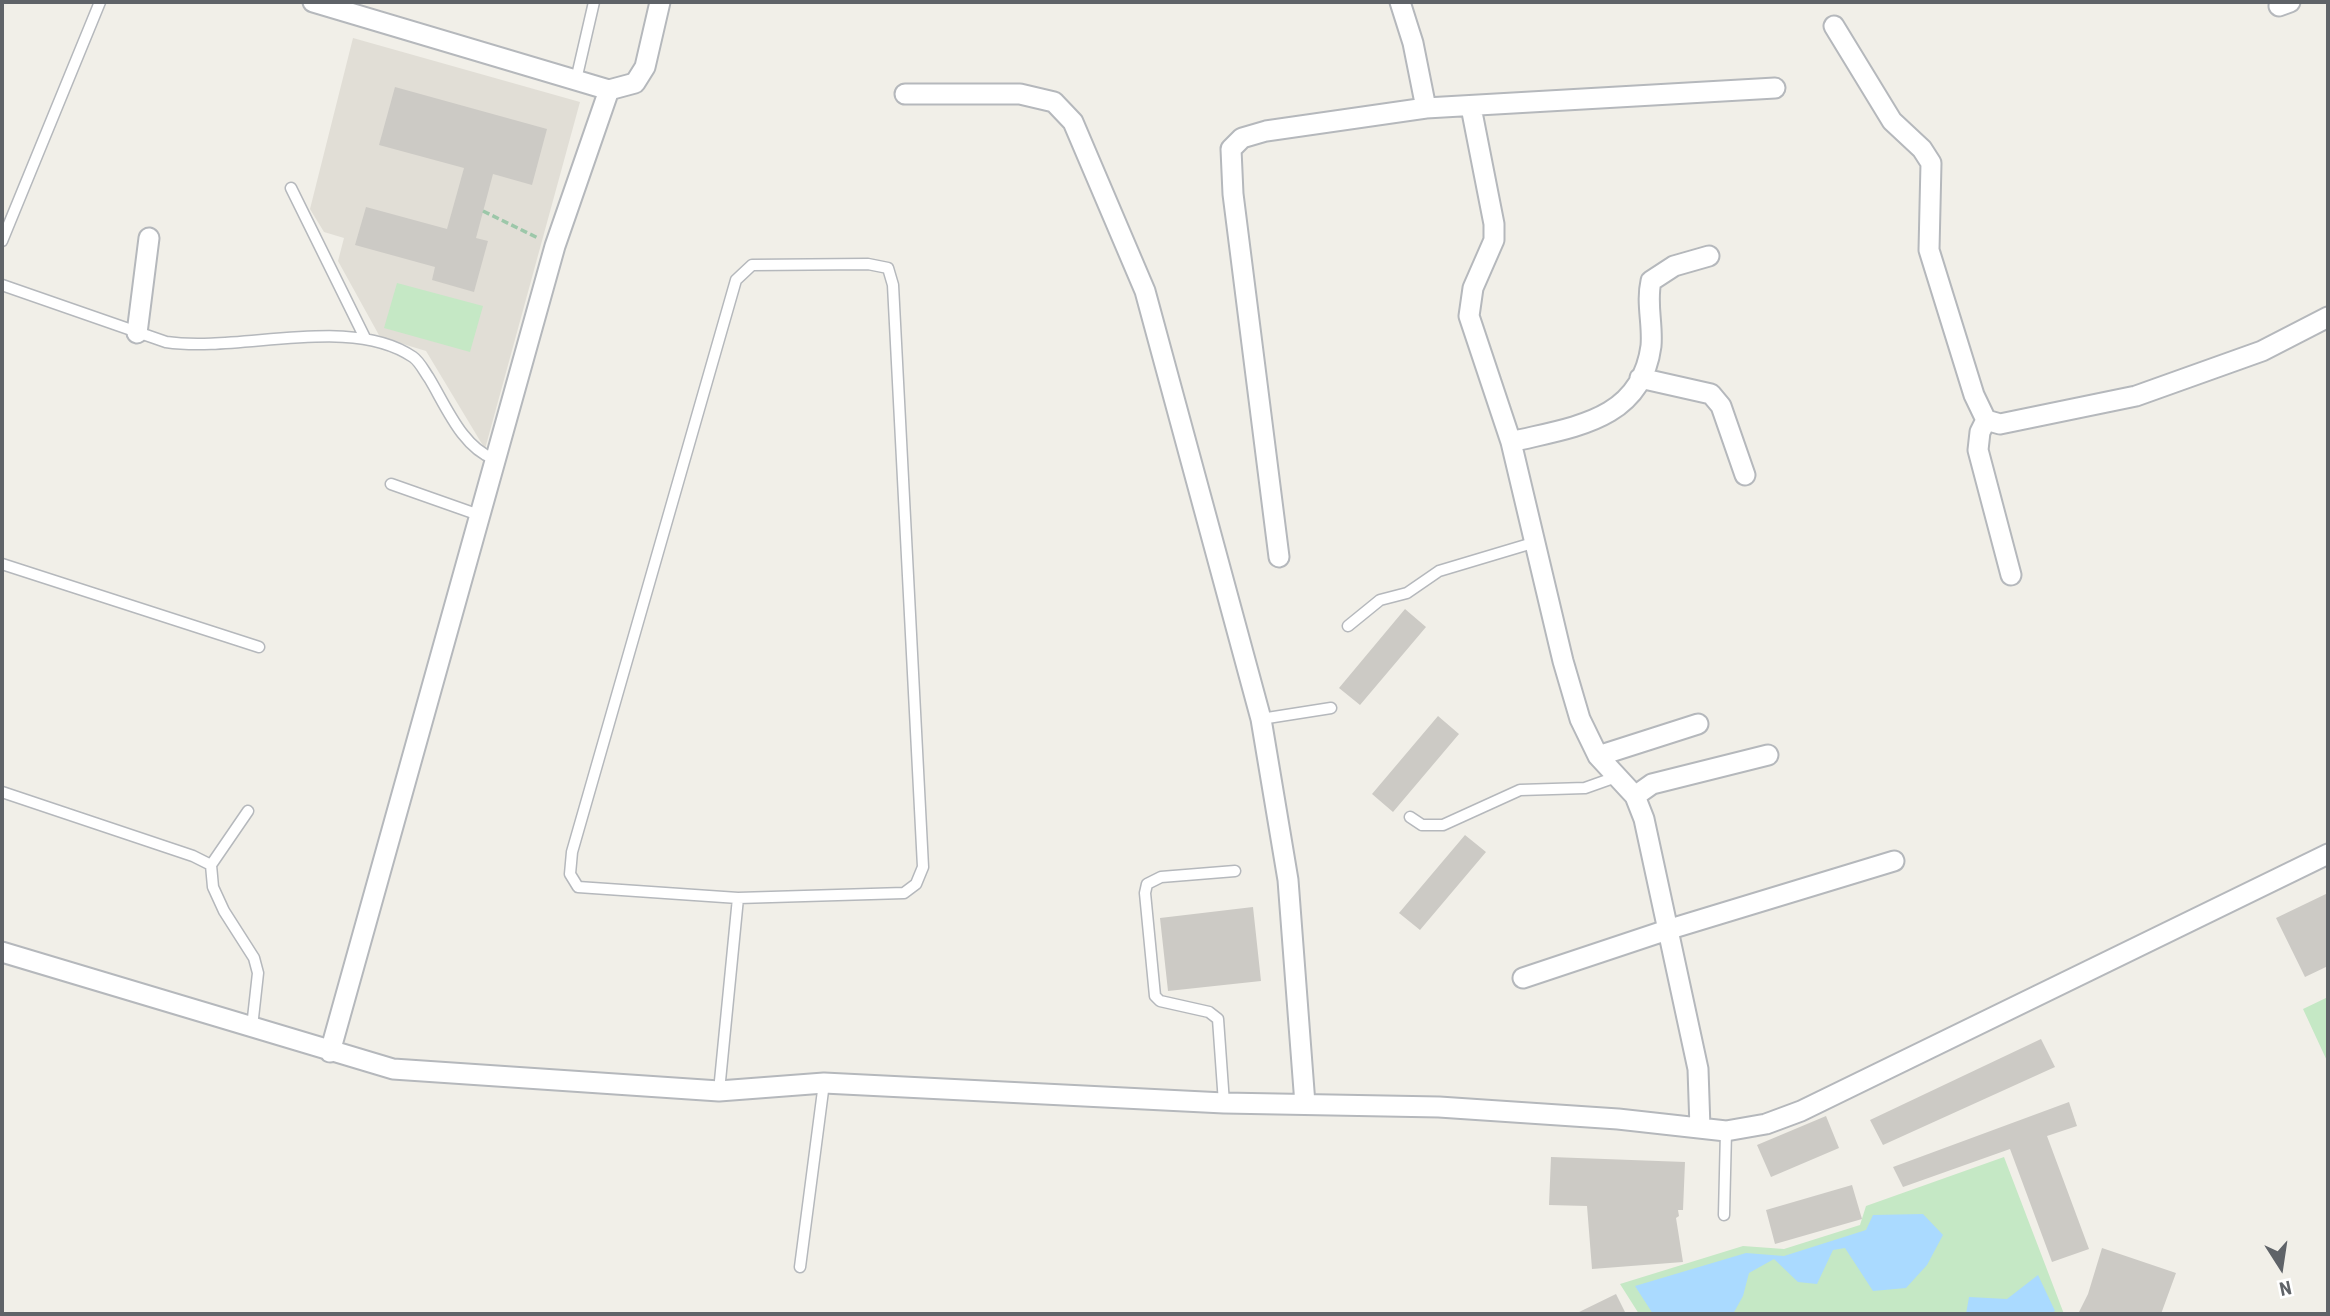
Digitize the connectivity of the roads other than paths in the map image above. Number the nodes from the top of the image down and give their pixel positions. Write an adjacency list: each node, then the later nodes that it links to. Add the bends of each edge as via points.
1 (100, 2): 15 (lane)
2 (313, 2): 7 (street)
3 (594, 2): 7 (lane)
4 (660, 2): 9 (street, via 645,67 635,83)
5 (1400, 2): 12 (street)
6 (1834, 26): 22 (street, via 1892,121 1931,163 1929,250)
7 (576, 80): 9 (street)
8 (1775, 88): 11 (street)
9 (609, 90): 24 (street, via 555,246)
10 (905, 94): 35 (street, via 1020,94 1054,102 1073,122 1145,291)
11 (1471, 107): 12 (street); 23 (street, via 1494,240 1473,288 1469,316)
12 (1426, 108): 29 (street, via 1266,131 1242,138 1231,149)
13 (291, 188): 20 (lane)
14 (149, 238): 19 (street)
15 (2, 241)
16 (1709, 256): 21 (street, via 1674,266 1651,281 1651,343)
17 (2, 285): 19 (lane)
18 (2328, 317): 22 (street, via 2262,351 2136,396 2000,424)
19 (137, 333): 20 (lane, via 190,346 312,336)
20 (365, 338): 24 (lane, via 414,357 472,447)
21 (1640, 378): 23 (street, via 1630,395 1608,415); 25 (street, via 1711,394 1721,406)
22 (1986, 420): 31 (street, via 1978,450)
23 (1511, 442): 28 (street)
24 (494, 459): 27 (street)
25 (1745, 475)
26 (391, 484): 27 (lane)
27 (479, 515): 53 (street)
28 (1535, 542): 32 (lane, via 1438,571 1407,593 1380,600); 38 (street, via 1580,719)
29 (1279, 557)
30 (2, 564): 33 (lane)
31 (2011, 575)
32 (1348, 626)
33 (259, 647)
34 (1331, 708): 35 (lane)
35 (1261, 719): 57 (street, via 1288,880)
36 (1698, 724): 38 (street)
37 (1768, 755): 41 (street, via 1652,785)
38 (1598, 756): 39 (street)
39 (1616, 776): 41 (street); 43 (lane, via 1585,788 1520,790 1443,825 1422,825)
40 (2, 792): 46 (lane)
41 (1635, 796): 49 (street)
42 (248, 811): 46 (lane)
43 (1410, 817)
44 (2328, 853): 59 (street, via 1801,1111 1766,1124)
45 (1894, 861): 49 (street)
46 (211, 865): 52 (lane, via 213,887 256,965 258,993)
47 (1236, 871): 56 (lane, via 1161,877 1147,884 1145,892 1154,996 1209,1012 1218,1019)
48 (738, 898): 48 (lane, via 904,893 916,884 923,867 893,285 888,268 868,264 752,265 736,279 572,852 570,874 578,887); 55 (lane)
49 (1667, 930): 51 (street); 58 (street, via 1698,1069)
50 (2, 952): 52 (street)
51 (1523, 978)
52 (252, 1028): 53 (street)
53 (330, 1052): 55 (street, via 393,1069)
54 (824, 1083): 55 (street); 56 (street); 61 (lane)
55 (719, 1091)
56 (1224, 1103): 57 (street)
57 (1305, 1104): 58 (street, via 1479,1109)
58 (1700, 1128): 59 (street)
59 (1726, 1131): 60 (lane)
60 (1724, 1215)
61 (800, 1267)

